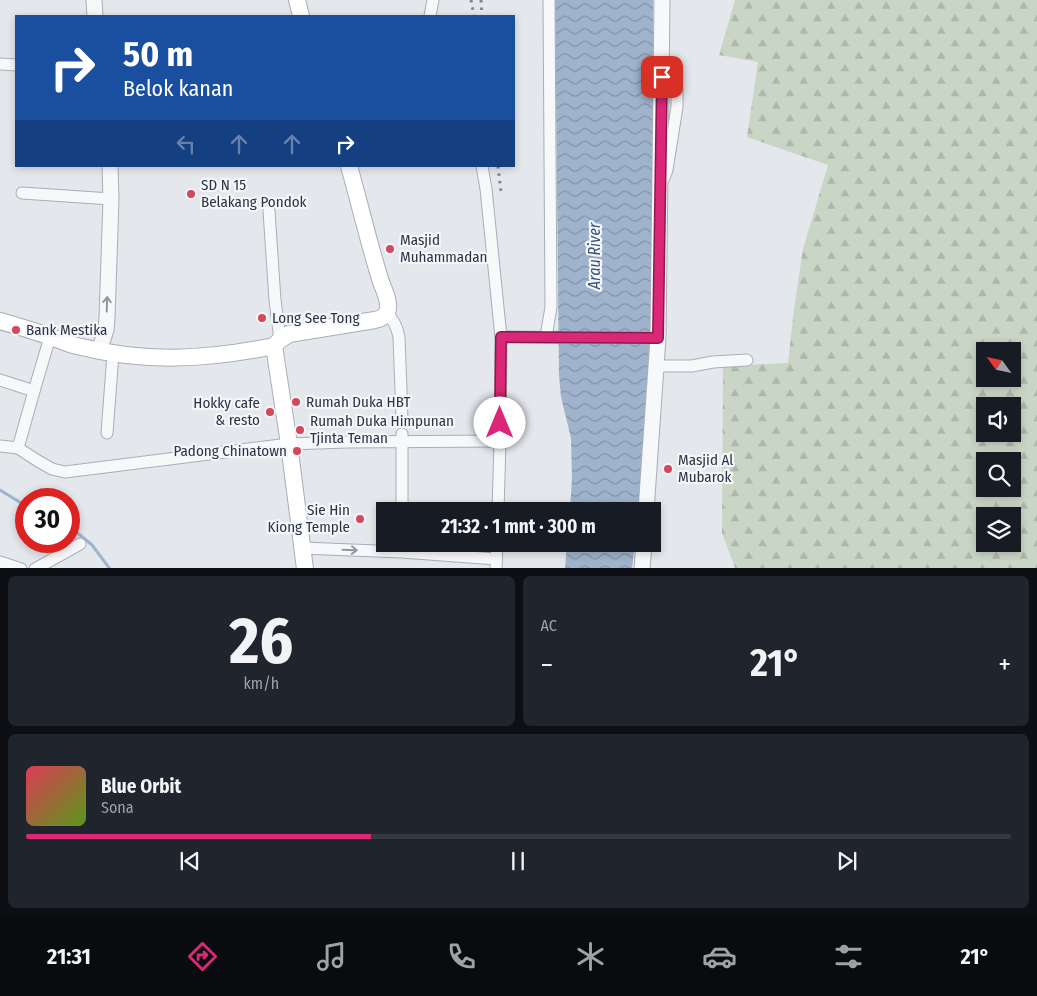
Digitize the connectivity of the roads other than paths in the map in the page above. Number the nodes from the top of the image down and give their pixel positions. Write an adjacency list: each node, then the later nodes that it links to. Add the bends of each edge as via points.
1 (94, 0): 6 (street)
2 (297, 0): 7 (main road)
3 (433, 0): 8 (street)
4 (549, 0): 21 (street)
5 (662, 0): 22 (street)
6 (95, 15)
7 (301, 15)
8 (430, 15)
9 (0, 64): 10 (street)
10 (15, 65)
11 (110, 167): 15 (street)
12 (349, 167): 17 (main road, via 386,297)
13 (482, 167): 20 (street)
14 (22, 193): 15 (street)
15 (111, 199): 24 (street, one-way to 15)
16 (269, 211): 23 (street)
17 (387, 313): 23 (main road, via 375,320 289,334); 29 (street, via 394,321 399,337)
18 (0, 321): 19 (main road)
19 (50, 337): 24 (main road); 28 (street)
20 (501, 337): 21 (street); 32 (street)
21 (549, 337): 22 (street)
22 (656, 338): 26 (street)
23 (277, 343): 24 (main road, via 244,352 183,358); 33 (main road)
24 (106, 353): 30 (street)
25 (747, 360): 26 (street)
26 (656, 366): 38 (street)
27 (0, 380): 28 (street)
28 (34, 391): 35 (street)
29 (402, 418)
30 (108, 433)
31 (402, 438): 32 (street); 33 (street); 36 (street)
32 (500, 441): 37 (street)
33 (289, 444): 35 (street, via 65,472); 39 (main road)
34 (0, 446): 35 (street)
35 (18, 448)
36 (402, 502)
37 (498, 502)
38 (647, 502)
39 (302, 548): 40 (street, one-way to 40); 48 (main road)
40 (376, 548)
41 (426, 552): 45 (street)
42 (643, 552): 49 (street)
43 (63, 553): 47 (street)
44 (0, 562): 46 (street)
45 (496, 564)
46 (21, 568)
47 (35, 568)
48 (305, 568)
49 (642, 568)

